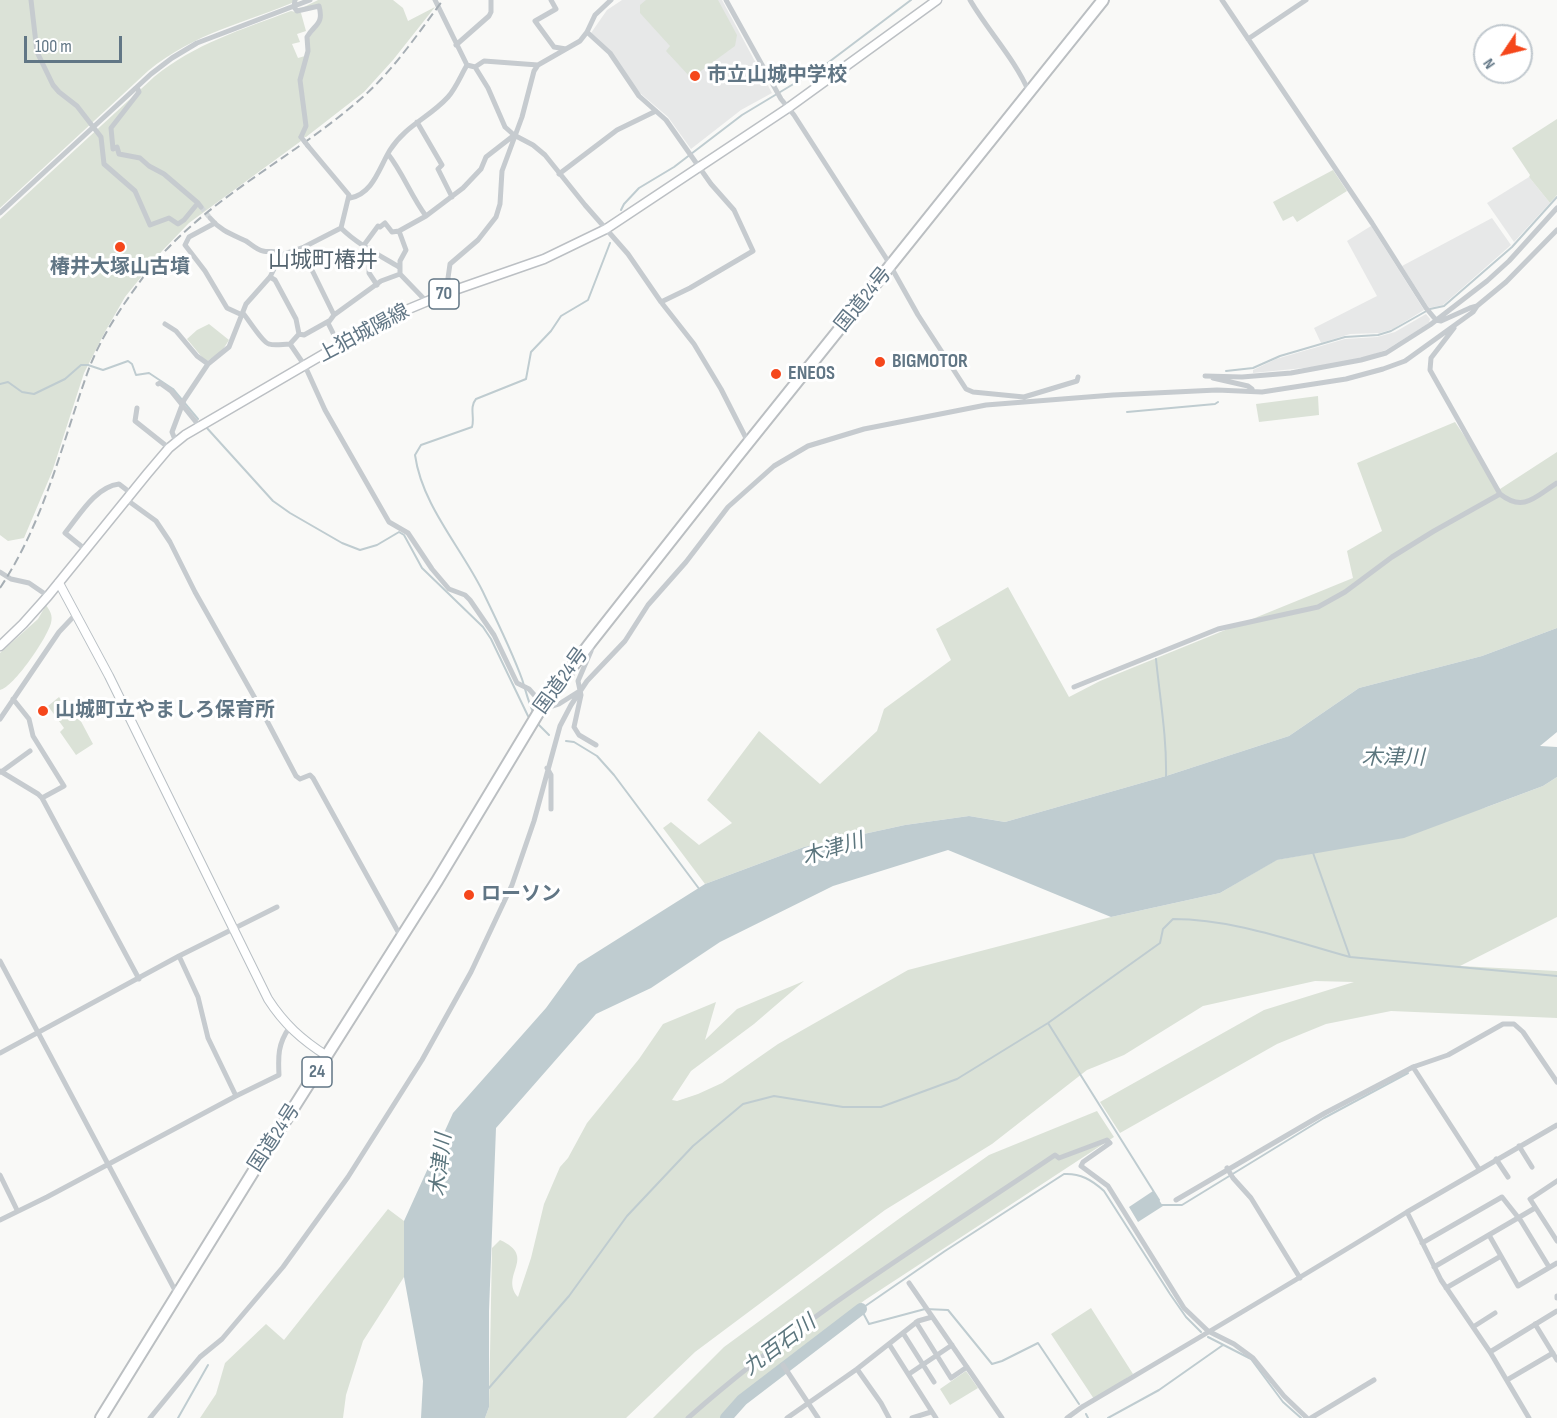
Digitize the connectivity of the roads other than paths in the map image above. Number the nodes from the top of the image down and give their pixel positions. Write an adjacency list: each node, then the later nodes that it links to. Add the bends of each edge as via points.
1 (31, 0): 27 (street, via 41,62 53,85 77,106)
2 (295, 0): 14 (street)
3 (310, 0): 14 (street)
4 (435, 0): 17 (street)
5 (491, 0): 17 (street, via 489,16)
6 (551, 0): 18 (street, via 556,9 535,21 554,47)
7 (611, 0): 15 (street, via 595,15)
8 (726, 0): 24 (street)
9 (937, 0): 24 (main road, 上狛城陽線 / 70)
10 (970, 0): 23 (street)
11 (1103, 0): 23 (highway, 国道24号 / 24)
12 (1222, 0): 16 (street)
13 (1306, 0): 16 (street)
14 (294, 7): 22 (street, via 197,43); 33 (street, bridge, via 297,11 318,6 321,16 307,37 308,51 301,72 306,126 301,137)
15 (587, 32): 18 (street); 25 (street, via 610,53 639,96)
16 (1248, 39): 57 (street)
17 (456, 45): 19 (street)
18 (566, 49): 20 (street)
19 (466, 65): 21 (street); 26 (street, via 448,97)
20 (538, 65): 21 (street, via 484,61); 28 (street)
21 (475, 67): 28 (street, via 505,127)
22 (137, 87): 27 (street); 27 (street, via 136,98 111,128 113,149 117,147 119,154 140,158 200,205 181,223 169,218 150,225 135,191 104,164 101,137)
23 (1029, 92): 47 (highway, 国道24号 / 24)
24 (788, 108): 30 (main road, 上狛城陽線 / 70); 47 (street)
25 (656, 111): 30 (street); 31 (street, via 617,130)
26 (417, 122): 29 (street); 32 (street, via 442,165 438,169)
27 (93, 128): 35 (street)
28 (514, 135): 31 (street, via 539,150); 32 (street, via 486,157 475,176); 51 (street, via 502,171 496,217 488,230 450,264 448,278)
29 (388, 154): 33 (street, via 370,186); 36 (street)
30 (699, 168): 40 (main road, 上狛城陽線 / 70); 53 (street, via 734,210 753,251)
31 (559, 174): 40 (street)
32 (452, 197): 36 (street)
33 (350, 198): 39 (street)
34 (1557, 208): 57 (street, via 1509,261)
35 (0, 213)
36 (426, 216): 42 (street)
37 (210, 218): 38 (street)
38 (215, 224): 45 (street, via 230,236); 55 (street, via 189,237 185,244 227,308)
39 (341, 228): 43 (street, via 354,241); 44 (street)
40 (606, 229): 51 (main road, 上狛城陽線 / 70, via 544,260); 53 (street)
41 (1557, 230): 54 (street)
42 (399, 231): 43 (street, via 392,232 385,223 378,226); 46 (street, via 406,250)
43 (367, 246): 46 (street); 50 (street, via 369,273)
44 (304, 247): 45 (street); 56 (street)
45 (281, 255): 49 (street)
46 (399, 267): 48 (street)
47 (890, 267): 68 (street, via 966,389); 72 (highway, 国道24号 / 24)
48 (400, 274): 50 (street); 52 (street)
49 (270, 277): 55 (street, via 249,299); 60 (street, via 288,303)
50 (376, 285): 56 (street)
51 (452, 291): 52 (main road, 上狛城陽線 / 70)
52 (426, 301): 62 (main road, 上狛城陽線 / 70)
53 (661, 302): 72 (street, via 694,344)
54 (1477, 306): 57 (street); 58 (street)
55 (243, 313): 61 (street, via 265,343); 63 (street, via 229,347)
56 (332, 318): 60 (street, via 304,335); 62 (street, via 330,329)
57 (1436, 320): 67 (street, via 1400,346 1361,360 1291,373 1205,376)
58 (1456, 323): 67 (street, via 1411,357 1383,369 1346,379 1262,392); 75 (street, via 1431,358 1430,370)
59 (165, 324): 63 (street)
60 (299, 334): 61 (street)
61 (290, 344): 64 (street)
62 (339, 345): 64 (main road, 上狛城陽線 / 70)
63 (208, 364): 69 (street)
64 (304, 366): 71 (main road, 上狛城陽線 / 70); 87 (street, via 388,522 408,533 450,589 470,600 494,635 517,683 529,689)
65 (1078, 376): 68 (street, via 1077,381)
66 (158, 384): 69 (street)
67 (1253, 390): 68 (street)
68 (1024, 399): 85 (street, via 864,429 808,446 774,466 728,507 648,605 625,641)
69 (182, 402): 71 (street); 73 (street, via 172,432)
70 (137, 408): 73 (street, via 135,421)
71 (200, 427): 73 (main road, 上狛城陽線 / 70)
72 (749, 444): 82 (highway, 国道24号 / 24)
73 (173, 445): 76 (main road, 上狛城陽線 / 70)
74 (1557, 483): 75 (street, via 1522,504 1510,502)
75 (1500, 494): 84 (street, via 1392,557 1318,608 1218,630)
76 (130, 497): 77 (main road, 上狛城陽線 / 70); 77 (street, via 119,484 94,497 65,533); 97 (street, via 156,521 170,542 296,776 313,778)
77 (86, 550): 79 (main road, 上狛城陽線 / 70)
78 (0, 572): 80 (street, via 29,583)
79 (59, 583): 80 (main road, 上狛城陽線 / 70); 81 (street)
80 (48, 596): 83 (main road, 上狛城陽線 / 70)
81 (76, 614): 86 (street, via 58,633); 96 (street)
82 (591, 642): 85 (street, via 578,681); 87 (highway, 国道24号 / 24)
83 (0, 646)
84 (1074, 687)
85 (579, 691): 87 (street, via 559,704); 89 (street, via 574,727 579,735); 91 (street, via 560,726)
86 (13, 699): 88 (street); 93 (street, via 29,719 33,736 64,786)
87 (541, 708): 97 (highway, 国道24号 / 24)
88 (0, 719)
89 (596, 745)
90 (30, 752): 92 (street)
91 (547, 768): 94 (street, via 551,775); 161 (street, via 512,885 467,981 422,1060 348,1177 283,1267)
92 (1, 772): 93 (street)
93 (42, 798): 100 (street)
94 (551, 808)
95 (277, 908): 96 (street)
96 (234, 928): 98 (street); 101 (street, via 268,999)
97 (401, 937): 104 (highway, 国道24号 / 24)
98 (179, 956): 100 (street); 107 (street, via 198,997 208,1038)
99 (0, 961): 102 (street)
100 (139, 979): 102 (street)
101 (289, 1028): 104 (street); 107 (street, via 281,1039 279,1075)
102 (38, 1034): 103 (street); 111 (street)
103 (0, 1053)
104 (327, 1056): 134 (highway, 国道24号 / 24)
105 (1413, 1067): 106 (street, via 1448,1055 1503,1024 1515,1024); 113 (street); 114 (street)
106 (1557, 1082)
107 (236, 1096): 111 (street)
108 (1557, 1125): 109 (street)
109 (1519, 1146): 110 (street); 112 (street)
110 (1496, 1159): 114 (street); 116 (street)
111 (107, 1166): 120 (street); 134 (street)
112 (1532, 1167)
113 (1227, 1168): 118 (street); 131 (street, via 1251,1198)
114 (1479, 1169): 121 (street)
115 (0, 1175): 120 (street)
116 (1508, 1177)
117 (1556, 1184): 119 (street, via 1530,1199)
118 (1176, 1200)
119 (1535, 1208): 122 (street); 125 (street)
120 (17, 1210): 123 (street)
121 (1407, 1212): 126 (street); 131 (street)
122 (1518, 1218): 124 (street); 126 (street, via 1502,1197); 130 (street)
123 (0, 1220)
124 (1489, 1235): 127 (street); 129 (street)
125 (1557, 1241)
126 (1422, 1243): 129 (street)
127 (1501, 1256): 130 (street, via 1518,1286); 133 (street)
128 (1557, 1263): 130 (street)
129 (1434, 1267): 133 (street)
130 (1549, 1267)
131 (1300, 1278): 141 (street)
132 (909, 1283): 137 (street)
133 (1446, 1288): 140 (street)
134 (177, 1295): 160 (highway, 国道24号 / 24)
135 (1557, 1311): 139 (street)
136 (1495, 1313): 140 (street)
137 (933, 1317): 138 (street); 144 (street)
138 (916, 1323): 142 (street); 147 (street)
139 (1535, 1324): 145 (street); 146 (street)
140 (1473, 1327): 145 (street)
141 (1208, 1331): 162 (street, via 1184,1308 1108,1186 1081,1166 1110,1143 1107,1140 1059,1158 1055,1155 818,1316); 168 (street); 169 (street, via 1254,1358)
142 (903, 1333): 143 (street); 150 (street)
143 (889, 1344): 152 (street); 153 (street)
144 (952, 1345): 147 (street); 151 (street)
145 (1490, 1352): 155 (street)
146 (1553, 1353): 148 (street); 155 (street)
147 (937, 1355): 150 (street); 151 (street, via 951,1378)
148 (1557, 1360)
149 (783, 1365): 157 (street)
150 (923, 1365): 153 (street); 156 (street)
151 (967, 1367): 159 (street)
152 (857, 1369): 157 (street); 165 (street)
153 (909, 1374): 158 (street)
154 (1374, 1380): 170 (street)
155 (1507, 1380): 171 (street)
156 (934, 1382)
157 (808, 1403): 163 (street); 164 (street)
158 (931, 1412): 166 (street); 167 (street)
159 (999, 1417)
160 (102, 1418)
161 (150, 1418)
162 (688, 1418)
163 (787, 1418)
164 (818, 1418)
165 (889, 1418)
166 (912, 1418)
167 (936, 1418)
168 (1067, 1418)
169 (1307, 1418)
170 (1311, 1418)
171 (1529, 1418)

